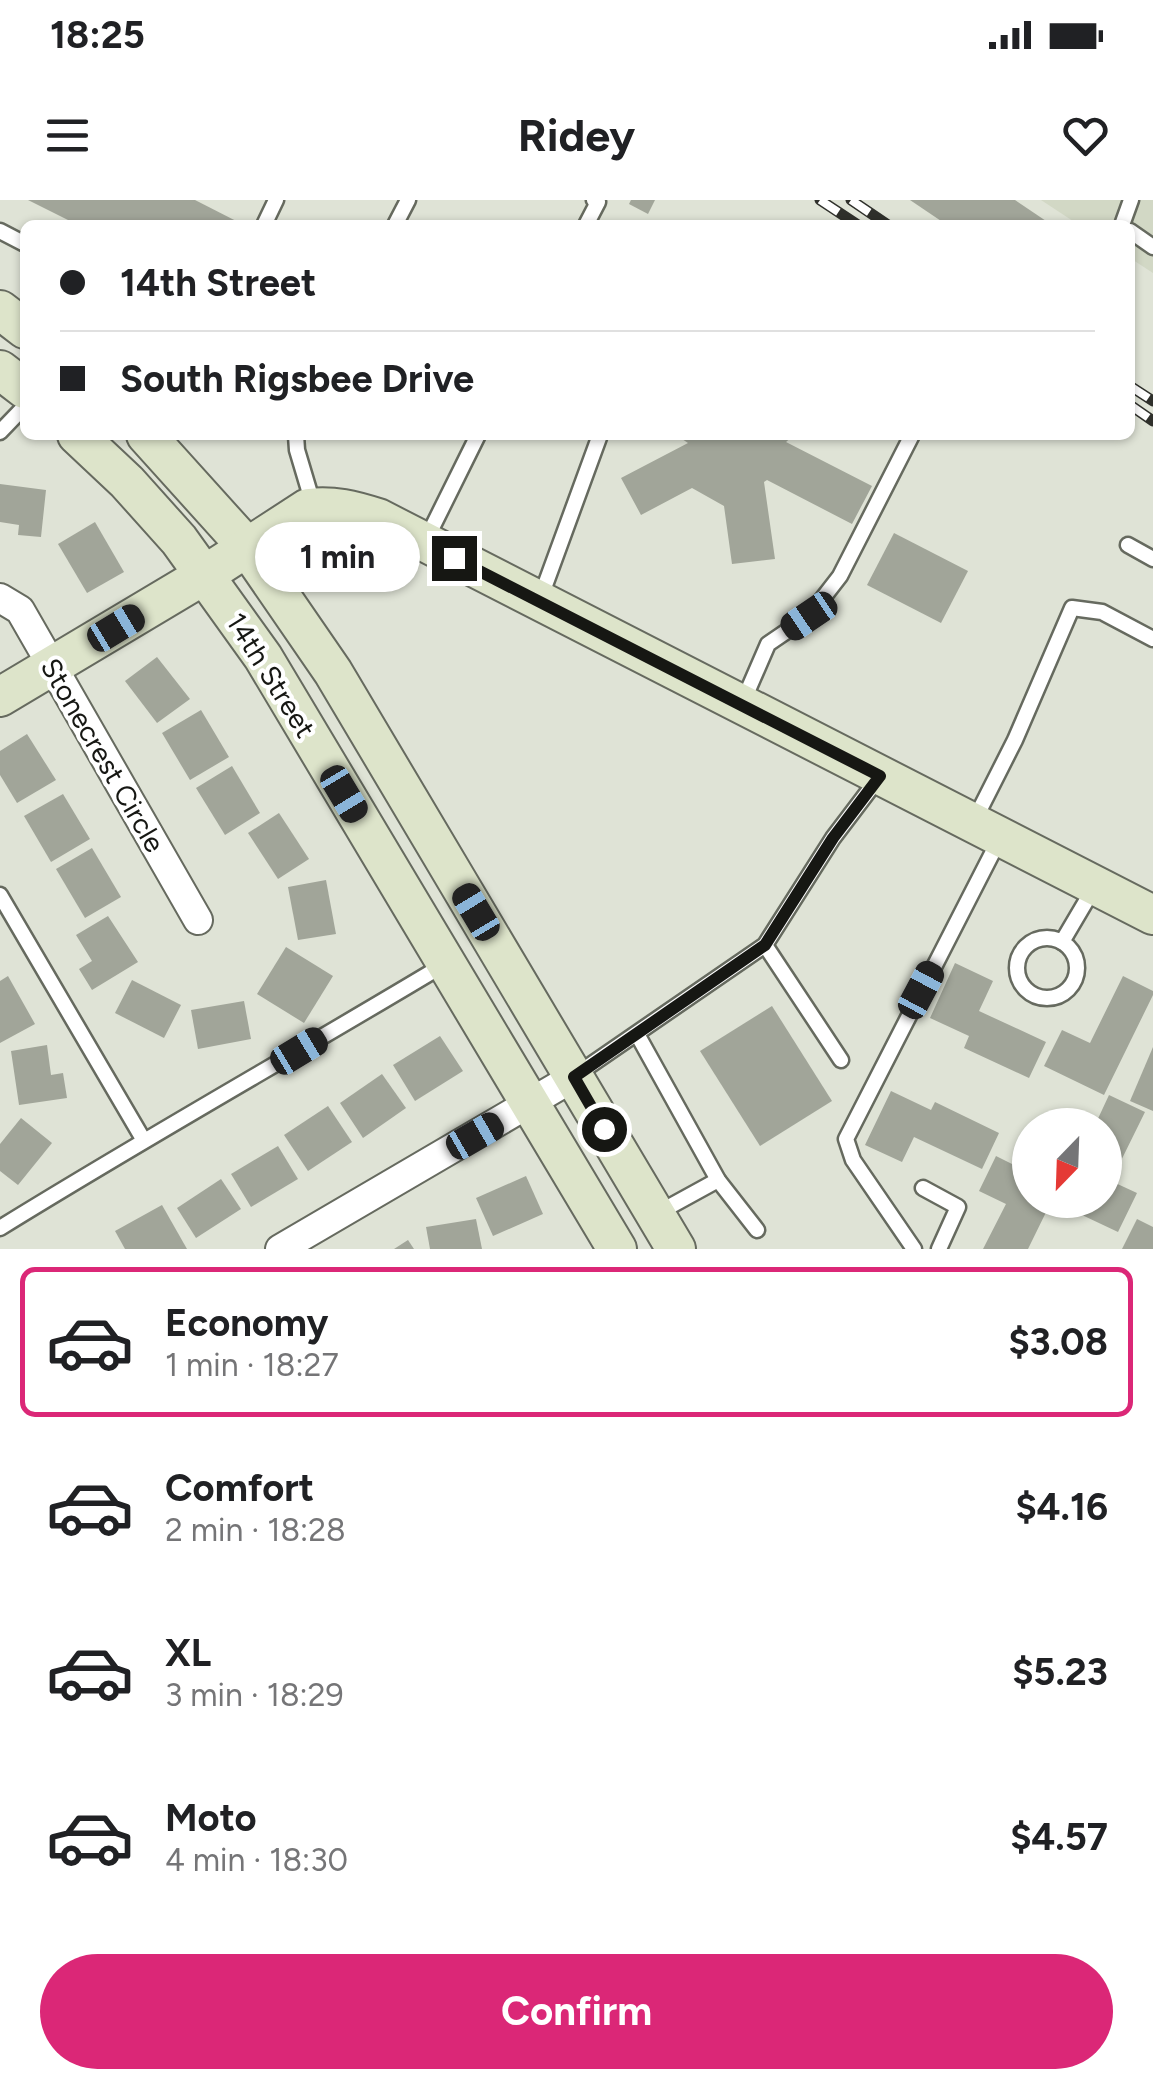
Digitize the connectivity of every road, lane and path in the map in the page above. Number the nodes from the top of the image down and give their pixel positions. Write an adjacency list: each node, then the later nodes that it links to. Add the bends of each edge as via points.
1 (0, 310): 2 (main road)
2 (20, 326)
3 (14, 383): 4 (lane)
4 (0, 432)
5 (82, 440): 16 (main road, 14th Street)
6 (151, 440): 14 (main road, 14th Street)
7 (296, 440): 11 (lane)
8 (476, 440): 12 (lane)
9 (598, 440): 18 (lane)
10 (909, 440): 22 (lane, via 840,576 809,616 768,644)
11 (314, 507): 12 (main road, via 349,508); 14 (main road)
12 (425, 543): 18 (main road)
13 (1128, 544): 15 (lane)
14 (247, 547): 16 (main road); 34 (main road, 14th Street, via 332,672)
15 (1153, 559)
16 (206, 574): 20 (main road); 31 (main road, 14th Street, via 263,657)
17 (0, 598): 20 (street, Stonecrest Circle, via 20,610)
18 (539, 601): 22 (main road)
19 (1153, 639): 24 (lane, via 1102,612 1072,608 1015,740)
20 (52, 666): 21 (main road); 28 (street, Stonecrest Circle)
21 (2, 692)
22 (742, 704): 23 (main road)
23 (880, 776): 24 (main road); 30 (lane)
24 (987, 830): 25 (main road); 45 (lane, via 846,1139 853,1160)
25 (1095, 886): 27 (main road); 29 (lane)
26 (0, 895): 36 (lane)
27 (1147, 908)
28 (198, 920)
29 (1062, 942): 29 (lane, via 1075,957 1076,977 1064,993 1036,996 1021,984 1020,955 1034,942)
30 (765, 945): 32 (lane); 33 (lane)
31 (446, 964): 35 (main road, 14th Street); 36 (lane)
32 (637, 1034): 34 (lane); 37 (lane)
33 (841, 1060)
34 (574, 1077): 35 (street); 39 (main road, 14th Street)
35 (530, 1104): 42 (main road, 14th Street); 43 (street)
36 (144, 1139): 40 (lane)
37 (718, 1180): 39 (lane); 41 (lane)
38 (923, 1188): 46 (lane, via 958,1207)
39 (656, 1215): 44 (main road, 14th Street)
40 (0, 1228)
41 (756, 1230)
42 (610, 1247)
43 (280, 1249)
44 (676, 1249)
45 (914, 1249)
46 (939, 1249)

